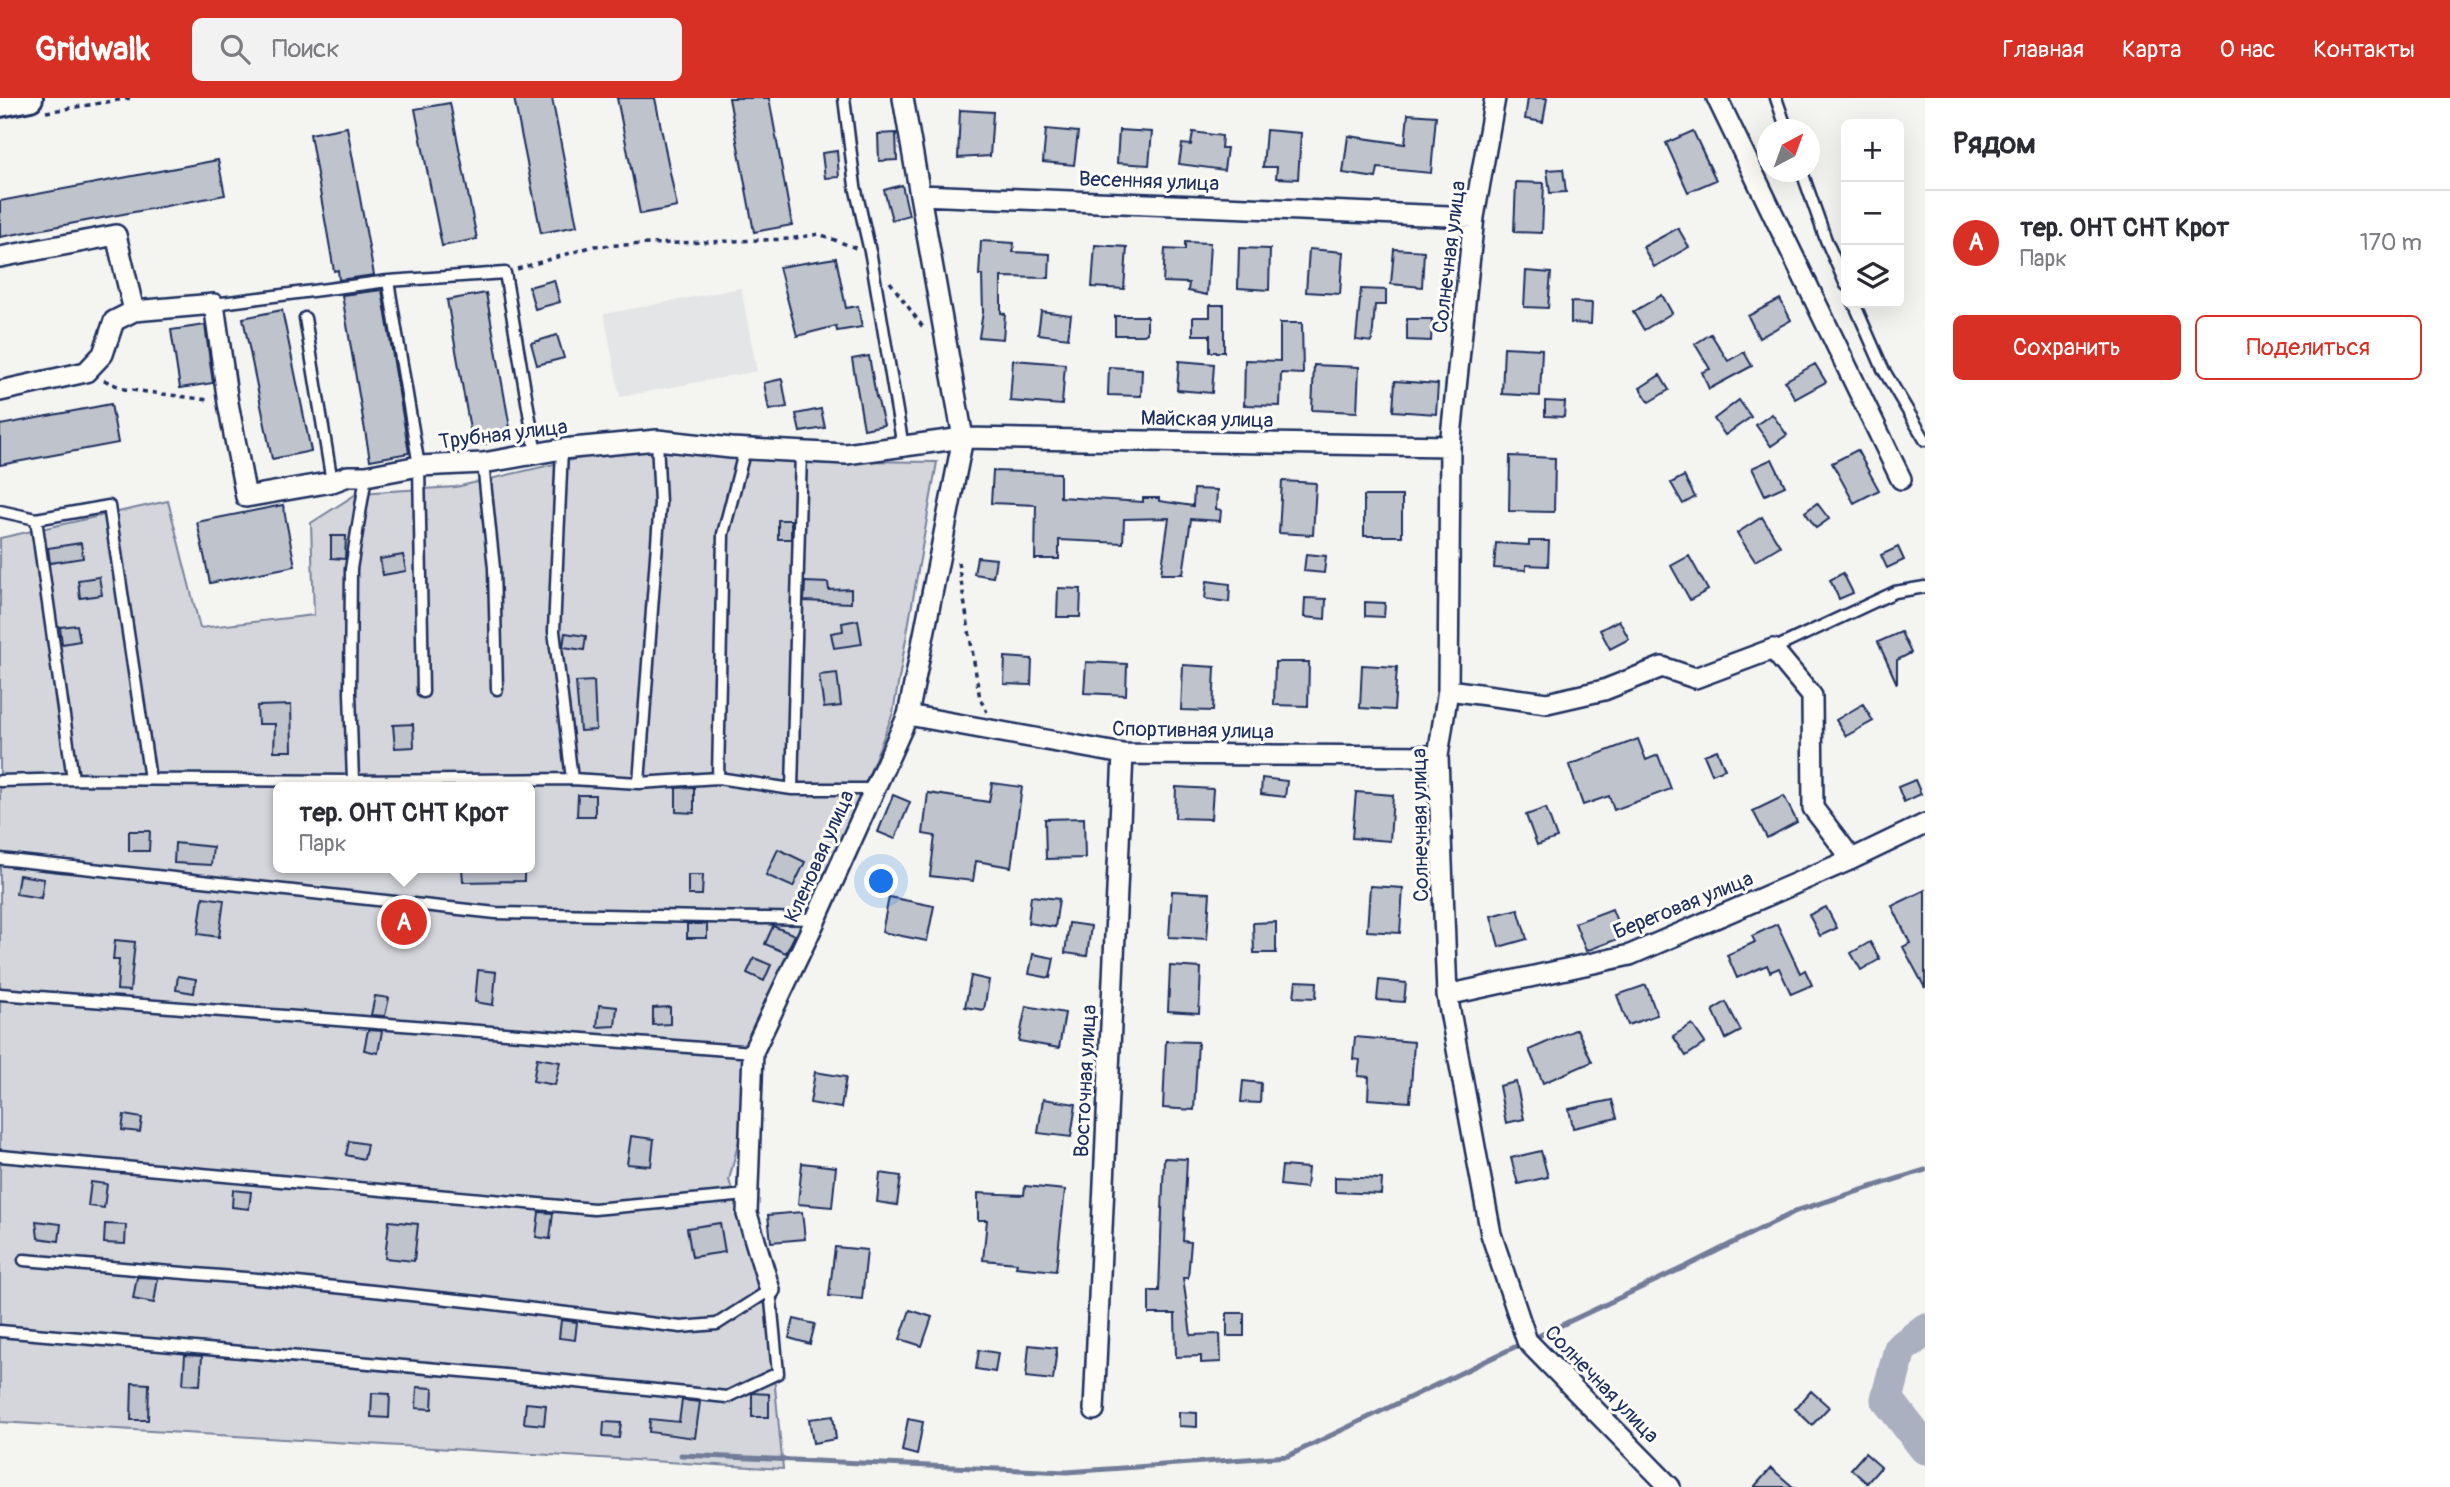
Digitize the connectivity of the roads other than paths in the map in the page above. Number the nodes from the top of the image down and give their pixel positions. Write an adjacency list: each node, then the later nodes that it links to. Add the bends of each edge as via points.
1 (844, 98): 24 (lane, via 855,186)
2 (903, 98): 10 (street)
3 (1495, 98): 11 (street, Солнечная улица)
4 (1717, 98): 32 (street)
5 (1776, 98): 8 (lane)
6 (0, 104): 7 (street)
7 (35, 106)
8 (1783, 119)
9 (1806, 182): 13 (lane)
10 (920, 195): 11 (street, Весенняя улица); 20 (street)
11 (1474, 217): 23 (street, Солнечная улица)
12 (0, 257): 17 (street, via 116,235)
13 (1841, 274)
14 (388, 281): 15 (lane); 28 (lane, via 505,273); 30 (lane)
15 (214, 304): 17 (street); 33 (street, Трубная улица, via 246,497)
16 (1856, 308): 22 (lane, via 1883,369)
17 (134, 311): 19 (street, via 114,321 103,354 86,372)
18 (305, 318): 33 (lane)
19 (0, 391)
20 (964, 438): 23 (street, Майская улица); 24 (street, Трубная улица); 41 (street, Кленовая улица)
21 (657, 440): 25 (street, Трубная улица); 26 (street, Трубная улица); 50 (lane, via 660,503)
22 (1925, 440)
23 (1450, 446): 39 (street, Солнечная улица)
24 (903, 447): 27 (street, Трубная улица, via 846,454)
25 (562, 449): 28 (street, Трубная улица); 47 (lane, via 554,631)
26 (746, 449): 27 (street, Трубная улица); 44 (lane, via 723,534)
27 (802, 452): 51 (lane)
28 (536, 454): 29 (street, Трубная улица)
29 (483, 463): 30 (street, Трубная улица); 38 (lane, via 494,569)
30 (419, 466): 31 (street, Трубная улица); 40 (lane)
31 (366, 476): 33 (street, Трубная улица); 49 (lane, via 351,569)
32 (1901, 479)
33 (332, 482)
34 (0, 512): 35 (lane)
35 (36, 519): 45 (lane); 46 (lane, via 109,506)
36 (1925, 587): 37 (lane, via 1895,592)
37 (1773, 649): 39 (street, via 1695,678 1662,667 1604,690 1547,703); 55 (street, via 1812,696 1813,808)
38 (496, 689)
39 (1448, 690): 43 (street, Солнечная улица)
40 (423, 692)
41 (908, 715): 42 (street, Спортивная улица); 52 (street, Кленовая улица)
42 (1122, 754): 43 (street, Спортивная улица); 65 (street, Восточная улица)
43 (1438, 756): 58 (street, Солнечная улица)
44 (718, 778): 50 (lane); 51 (lane)
45 (73, 779): 46 (lane); 48 (lane)
46 (150, 779): 49 (lane)
47 (572, 779): 49 (lane); 50 (lane)
48 (0, 781)
49 (353, 781)
50 (639, 783)
51 (792, 789): 52 (lane)
52 (875, 789): 56 (street, Кленовая улица)
53 (1925, 824): 55 (street, Береговая улица)
54 (0, 859): 56 (lane, via 496,913)
55 (1852, 859): 58 (street, Береговая улица, via 1630,955)
56 (817, 919): 59 (street, Кленовая улица)
57 (0, 994): 59 (lane)
58 (1447, 995): 66 (street, Солнечная улица, via 1491,1234 1527,1341)
59 (753, 1052): 61 (street, Кленовая улица)
60 (0, 1156): 61 (lane, via 594,1209)
61 (747, 1195): 63 (street, Кленовая улица, via 747,1214)
62 (24, 1260): 63 (lane, via 310,1285 681,1328 717,1324)
63 (770, 1290): 64 (lane, via 778,1373 727,1397)
64 (0, 1331)
65 (1094, 1410)
66 (1670, 1487)

